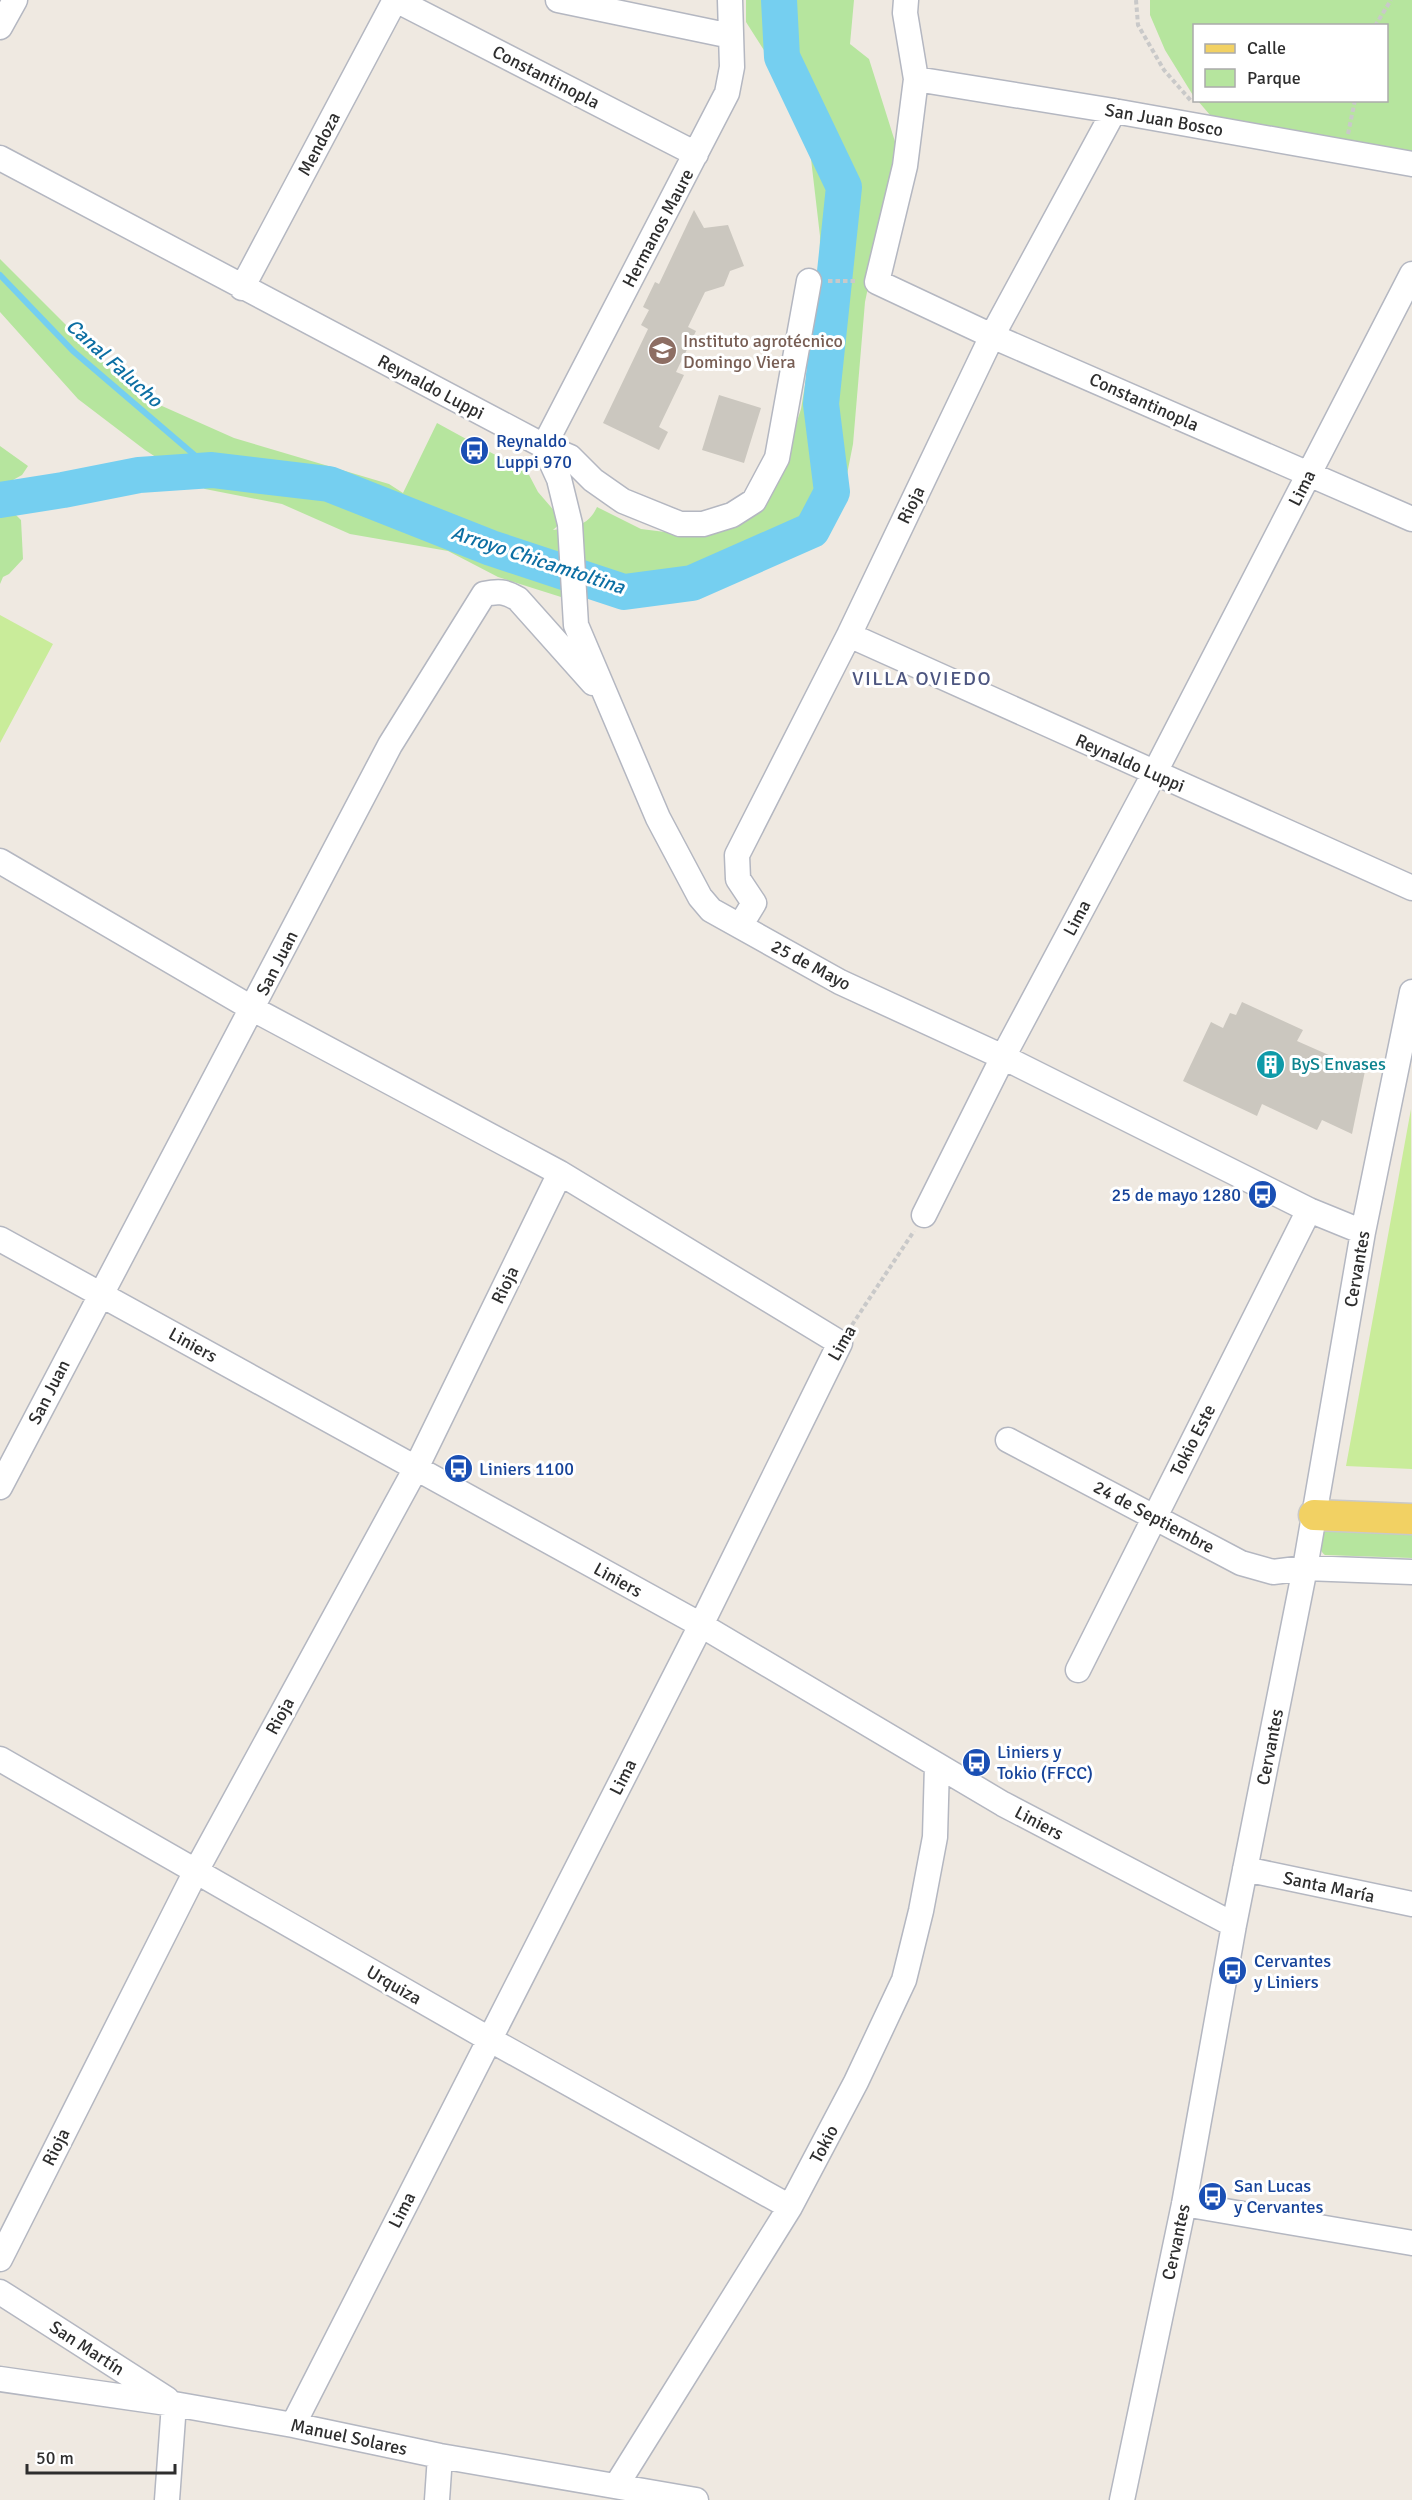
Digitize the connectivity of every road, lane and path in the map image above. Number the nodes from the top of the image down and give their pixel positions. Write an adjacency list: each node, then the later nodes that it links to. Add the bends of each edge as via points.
1 (15, 0): 9 (street)
2 (396, 0): 16 (street, Constantinopla); 22 (street, Mendoza)
3 (558, 0): 10 (street)
4 (730, 0): 10 (street, Hermanos Maure)
5 (906, 0): 11 (street)
6 (1136, 0): 14 (path, via 1138,25 1164,70 1194,105)
7 (1391, 0): 8 (path)
8 (1376, 24)
9 (0, 27)
10 (731, 36): 16 (street, Hermanos Maure, via 732,67 727,93)
11 (916, 80): 13 (street, San Juan Bosco); 21 (street, via 905,166)
12 (1355, 102): 15 (path)
13 (1114, 111): 14 (street, San Juan Bosco); 23 (street, Rioja)
14 (1202, 127): 15 (street, San Juan Bosco)
15 (1344, 152): 18 (street, San Juan Bosco)
16 (696, 154): 24 (street, Hermanos Maure)
17 (0, 158): 22 (street, Reynaldo Luppi)
18 (1412, 164)
19 (1412, 274): 25 (street, Lima)
20 (809, 281): 21 (path); 24 (street, Reynaldo Luppi, via 777,458 754,501 732,515 703,524 680,524 623,501 593,480 570,457)
21 (877, 282): 23 (street, Constantinopla)
22 (242, 288): 24 (street, Reynaldo Luppi)
23 (992, 336): 25 (street, Constantinopla); 27 (street, Rioja)
24 (544, 446): 28 (street, 25 de Mayo, via 559,479 570,524 576,625)
25 (1308, 475): 26 (street, Constantinopla); 29 (street, Lima)
26 (1412, 519)
27 (849, 635): 29 (street, Reynaldo Luppi); 32 (street, Rioja, via 737,855 738,879 754,903)
28 (607, 699): 32 (street, 25 de Mayo, via 658,818 700,897 711,910); 34 (street, San Juan, via 518,599 499,591 484,594 390,745)
29 (1154, 774): 31 (street, Reynaldo Luppi); 35 (street, Lima)
30 (0, 861): 34 (street)
31 (1412, 888)
32 (740, 926): 35 (street, 25 de Mayo, via 840,981)
33 (1412, 992): 39 (street, Cervantes)
34 (253, 1009): 36 (street); 41 (street, San Juan)
35 (1003, 1057): 37 (street, 25 de Mayo); 38 (street, Lima)
36 (560, 1173): 42 (street); 44 (street, Rioja)
37 (1309, 1210): 39 (street, 25 de Mayo); 47 (street, Tokio Este)
38 (924, 1215): 42 (path, Lima)
39 (1363, 1232): 46 (street, Cervantes)
40 (0, 1239): 41 (street, Liniers)
41 (100, 1294): 44 (street, Liniers); 45 (street, San Juan)
42 (840, 1343): 51 (street, Lima)
43 (1008, 1440): 47 (street, 24 de Septiembre)
44 (416, 1468): 51 (street, Liniers); 56 (street, Rioja)
45 (0, 1487)
46 (1314, 1515): 48 (main road); 49 (street, Cervantes)
47 (1154, 1517): 49 (street, 24 de Septiembre, via 1257,1568 1273,1572); 52 (street, Tokio Este)
48 (1412, 1519)
49 (1305, 1568): 50 (street, 24 de Septiembre); 55 (street, Cervantes)
50 (1412, 1572)
51 (701, 1626): 54 (street, Liniers); 59 (street, Lima)
52 (1078, 1670)
53 (0, 1759): 56 (street, Urquiza)
54 (937, 1765): 58 (street, Liniers); 61 (street, Tokio, via 935,1837 904,1980)
55 (1245, 1869): 57 (street, Santa María); 58 (street, Cervantes)
56 (196, 1870): 59 (street, Urquiza); 63 (street, Rioja)
57 (1412, 1904)
58 (1234, 1926): 60 (street, Cervantes)
59 (489, 2039): 61 (street, Urquiza); 67 (street, Lima)
60 (1184, 2204): 62 (street); 73 (street, Cervantes)
61 (790, 2207): 69 (street, Tokio)
62 (1412, 2243)
63 (0, 2259)
64 (0, 2292): 66 (street, San Martín)
65 (0, 2379): 66 (street, Manuel Solares)
66 (174, 2404): 67 (street, Manuel Solares); 70 (street)
67 (293, 2425): 68 (street, Manuel Solares)
68 (440, 2456): 69 (street, Manuel Solares); 71 (street)
69 (616, 2486): 72 (street, Manuel Solares)
70 (167, 2500)
71 (436, 2500)
72 (696, 2500)
73 (1122, 2500)

